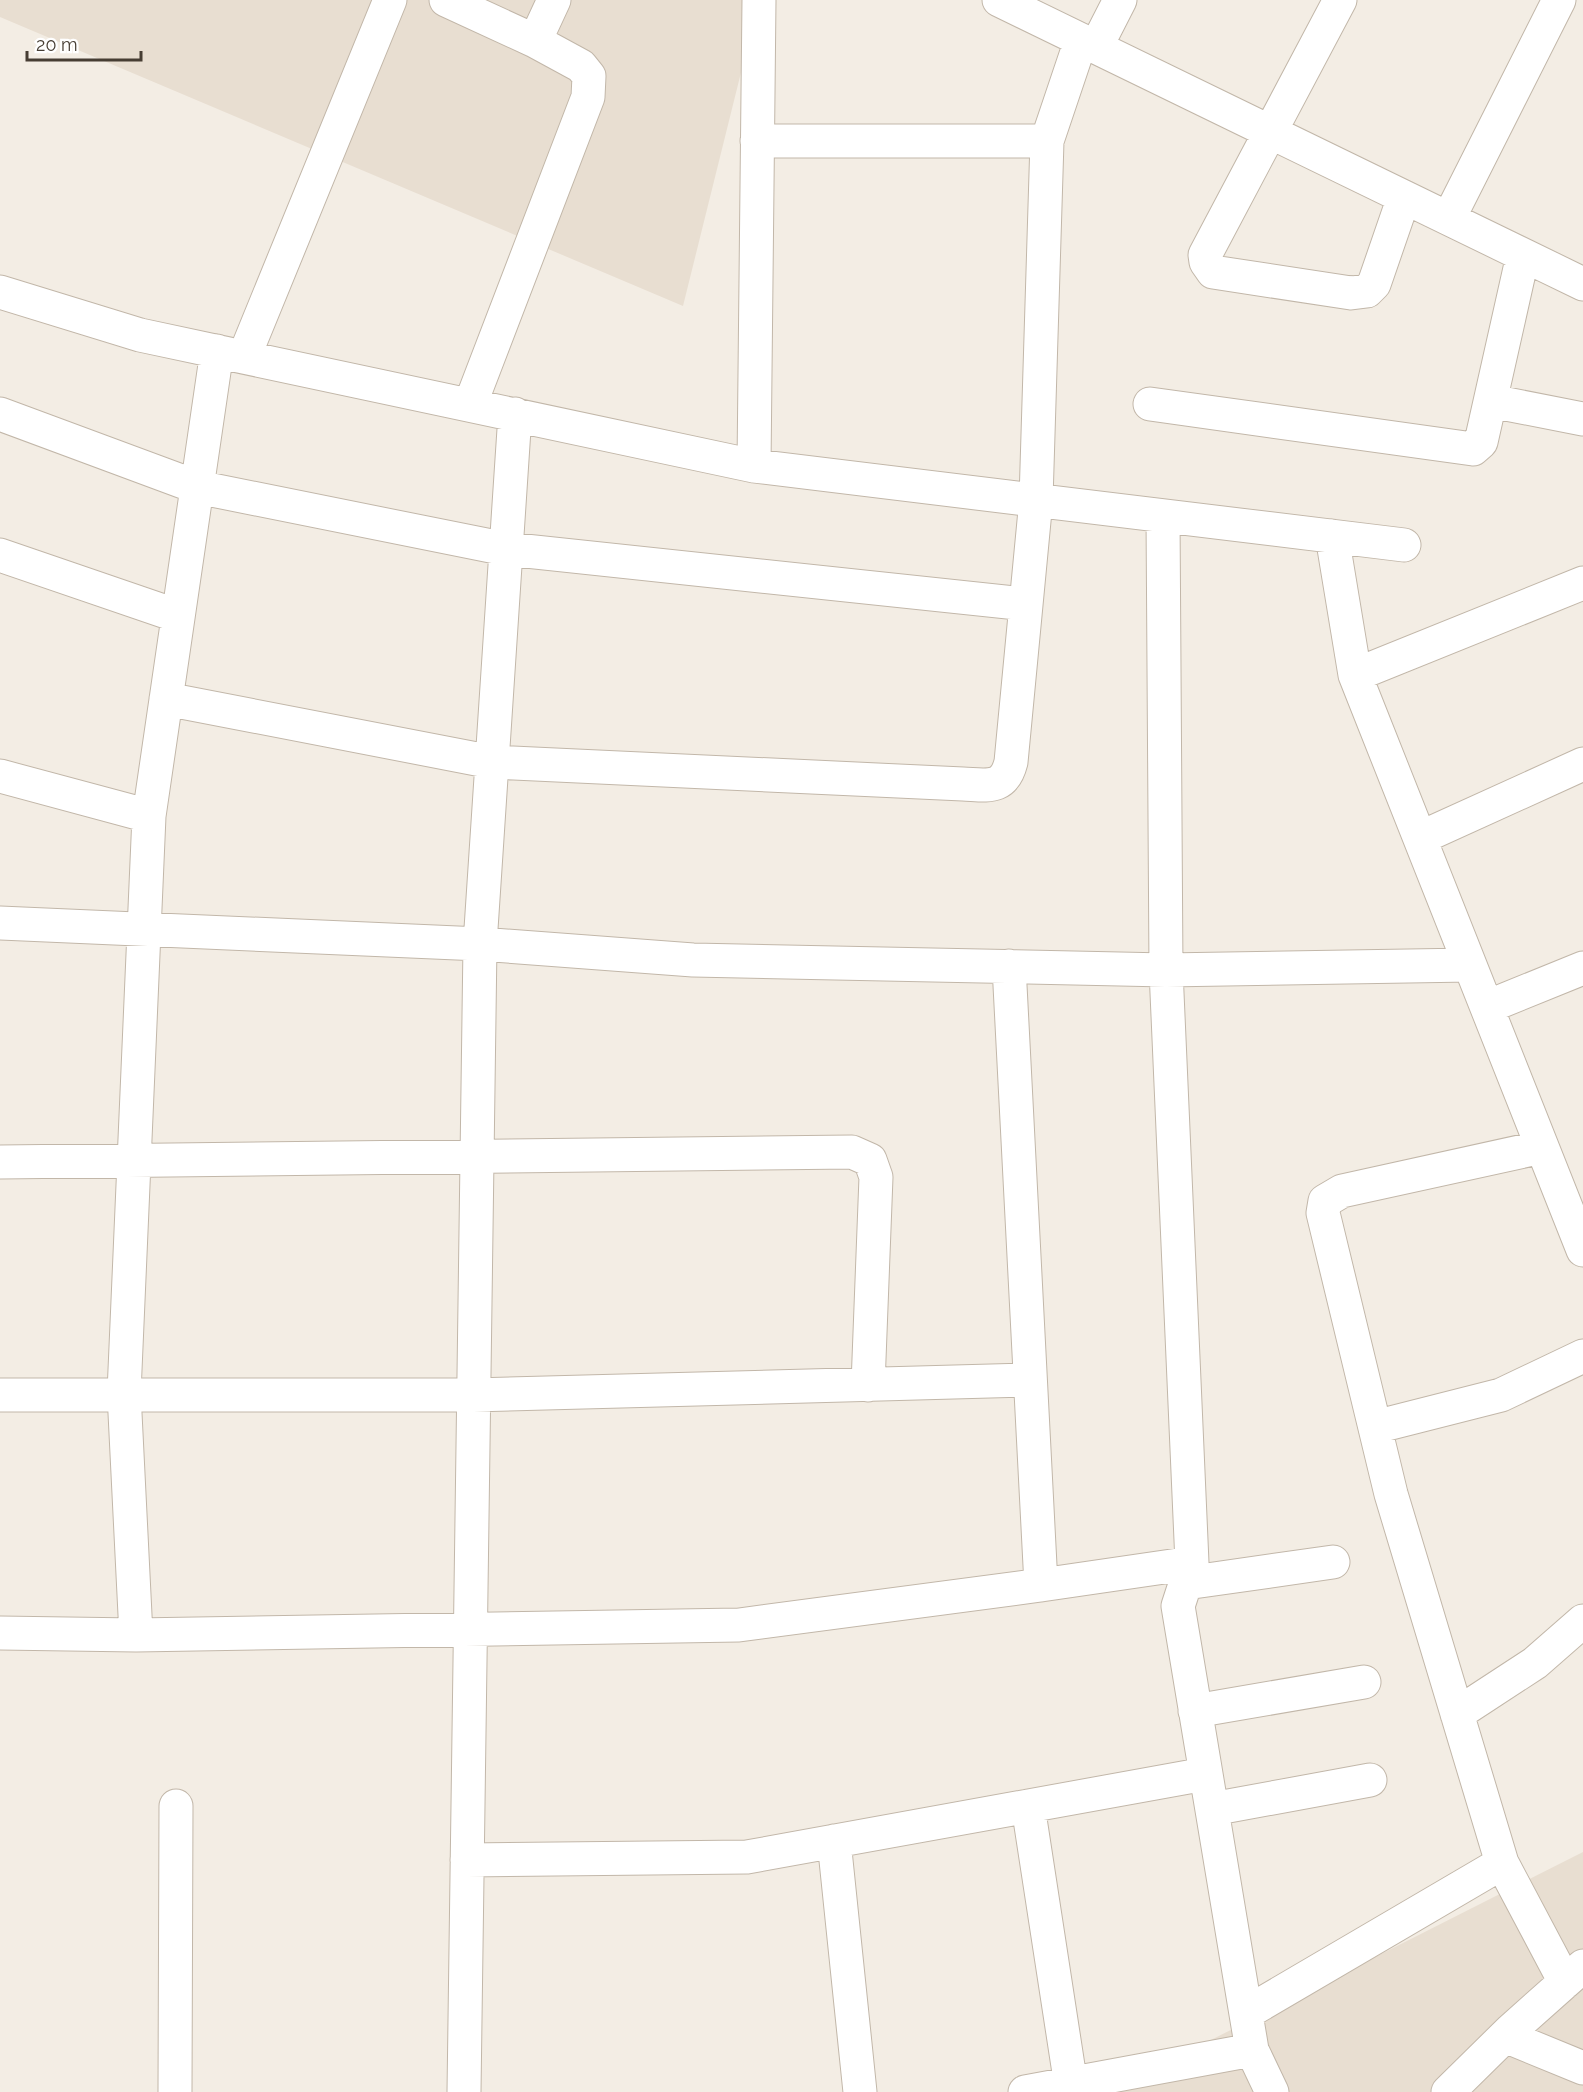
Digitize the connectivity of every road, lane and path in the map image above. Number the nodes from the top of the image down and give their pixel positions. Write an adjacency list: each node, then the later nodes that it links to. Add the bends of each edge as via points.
1 (390, 0): 19 (street)
2 (446, 0): 9 (street)
3 (554, 0): 9 (street)
4 (759, 0): 12 (street)
5 (999, 0): 10 (street)
6 (1120, 0): 10 (street)
7 (1340, 0): 11 (street)
8 (1559, 0): 15 (street)
9 (535, 41): 22 (street, via 581,66 589,76 588,97)
10 (1088, 43): 11 (street); 13 (street)
11 (1271, 132): 14 (street); 14 (street, via 1206,255 1213,272 1351,293 1366,291 1374,284)
12 (757, 141): 13 (street); 26 (street)
13 (1047, 141): 28 (street)
14 (1404, 197): 15 (street)
15 (1449, 218): 16 (street)
16 (1523, 255): 17 (street); 20 (street)
17 (1583, 284)
18 (0, 292): 19 (street, via 140,335)
19 (230, 354): 22 (street); 27 (street)
20 (1491, 401): 21 (street, via 1481,442 1473,449); 25 (street)
21 (1150, 404)
22 (470, 405): 24 (street)
23 (0, 414): 27 (street)
24 (515, 414): 26 (street); 32 (street)
25 (1583, 418)
26 (754, 466): 28 (street)
27 (196, 487): 32 (street); 36 (street)
28 (1036, 500): 29 (street); 35 (street)
29 (1163, 516): 30 (street); 50 (street)
30 (1332, 536): 31 (street); 37 (street)
31 (1404, 545)
32 (506, 549): 35 (street); 39 (street)
33 (0, 555): 36 (street)
34 (1583, 583): 37 (street)
35 (1025, 604): 39 (street, via 1011,762 1000,783)
36 (178, 616): 38 (street)
37 (1355, 675): 43 (street)
38 (166, 699): 39 (street); 42 (street)
39 (492, 762): 46 (street)
40 (1583, 764): 43 (street)
41 (0, 776): 42 (street)
42 (149, 816): 45 (street)
43 (1420, 838): 47 (street)
44 (0, 922): 45 (street)
45 (145, 928): 46 (street); 54 (street)
46 (480, 944): 48 (street, via 693,960); 53 (street)
47 (1470, 965): 50 (street); 51 (street)
48 (1009, 966): 50 (street); 58 (street)
49 (1583, 968): 51 (street)
50 (1166, 970): 65 (street)
51 (1486, 1007): 52 (street)
52 (1542, 1147): 56 (street); 63 (street, via 1342,1191 1325,1201 1323,1213)
53 (477, 1157): 54 (street); 59 (street, via 852,1152 870,1160 876,1177); 62 (street)
54 (135, 1160): 55 (street); 60 (street)
55 (0, 1162)
56 (1583, 1250)
57 (1583, 1356): 63 (street, via 1501,1395)
58 (1030, 1380): 59 (street); 66 (street)
59 (868, 1384): 62 (street)
60 (124, 1394): 61 (street); 62 (street); 70 (street)
61 (0, 1395)
62 (473, 1395): 68 (street)
63 (1375, 1427): 73 (street, via 1391,1494)
64 (1333, 1562): 65 (street)
65 (1189, 1573): 66 (street); 72 (street, via 1178,1606)
66 (1041, 1586): 68 (street, via 739,1625)
67 (1583, 1621): 73 (street, via 1535,1663)
68 (471, 1629): 70 (street); 80 (street)
69 (0, 1633): 70 (street)
70 (136, 1635)
71 (1364, 1682): 72 (street)
72 (1195, 1711): 74 (street)
73 (1457, 1714): 81 (street)
74 (1205, 1774): 77 (street); 78 (street)
75 (1370, 1780): 78 (street)
76 (176, 1806): 88 (street)
77 (1028, 1806): 79 (street); 87 (street)
78 (1212, 1809): 83 (street)
79 (834, 1841): 80 (street, via 747,1857); 90 (street)
80 (467, 1860): 89 (street)
81 (1502, 1863): 82 (street); 83 (street)
82 (1574, 1974): 84 (street)
83 (1246, 2013): 85 (street)
84 (1505, 2036): 86 (street); 93 (street)
85 (1252, 2050): 87 (street); 92 (street)
86 (1583, 2068)
87 (1071, 2088): 91 (street)
88 (175, 2092)
89 (464, 2092)
90 (860, 2092)
91 (1025, 2092)
92 (1272, 2092)
93 (1449, 2092)

